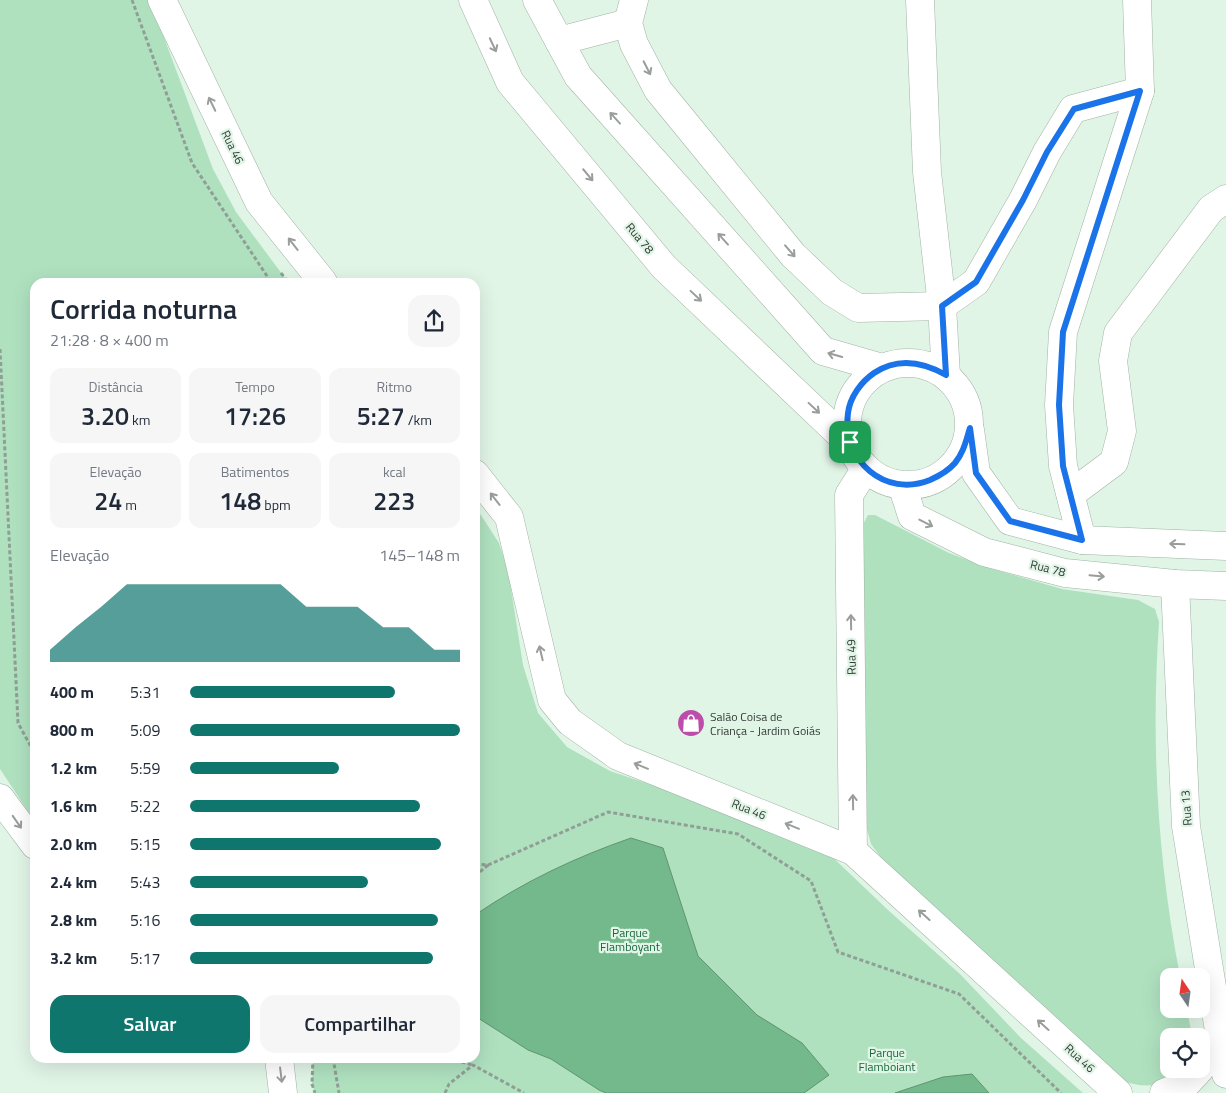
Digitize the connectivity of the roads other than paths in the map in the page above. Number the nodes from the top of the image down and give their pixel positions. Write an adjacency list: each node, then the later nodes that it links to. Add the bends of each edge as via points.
1 (162, 0): 10 (street, Rua 46, one-way to 1, via 259,202)
2 (473, 0): 15 (street, Rua 78, one-way to 15, via 510,82 664,267)
3 (537, 0): 7 (street)
4 (920, 0): 11 (street, via 927,172)
5 (1137, 0): 8 (street)
6 (631, 12): 7 (street); 11 (street, one-way to 11, via 634,44 658,90 793,255 832,292 858,308)
7 (559, 41): 12 (street, one-way to 7, via 822,351 578,76)
8 (1140, 91): 11 (street, via 1074,109 976,282); 19 (street, via 1063,332 1059,405 1063,466)
9 (1226, 199): 19 (street, via 1211,209 1118,333 1114,360 1122,431 1114,462)
10 (320, 278)
11 (942, 306): 13 (street)
12 (882, 368): 13 (street, via 914,363); 15 (street, via 867,378 849,408)
13 (946, 375): 14 (street, via 968,408)
14 (970, 428): 18 (street, via 965,447 955,464 940,476); 20 (street, via 976,473 1010,521)
15 (850, 442): 16 (street)
16 (866, 468): 18 (street, via 883,479); 26 (street, Rua 49, one-way to 16, via 849,495)
17 (480, 480): 26 (street, Rua 46, one-way to 17, via 618,756 570,722 552,700 509,517)
18 (902, 485): 22 (street, Rua 78, one-way to 22, via 912,516 984,552 1066,573)
19 (1072, 494): 20 (street)
20 (1082, 540): 21 (street, one-way to 20)
21 (1226, 546)
22 (1174, 584): 23 (street, Rua 78); 27 (street, Rua 13, via 1186,826)
23 (1226, 586)
24 (0, 798): 25 (street, one-way to 25)
25 (30, 838)
26 (853, 850): 33 (street, Rua 46, one-way to 26)
27 (1218, 1030): 28 (street, Rua 13); 30 (street, Rua 13)
28 (1210, 1054)
29 (280, 1063): 32 (street, one-way to 32)
30 (1226, 1074)
31 (1191, 1078): 34 (street, Rua 13, via 1186,1084)
32 (283, 1093)
33 (1118, 1093)
34 (1164, 1093)

